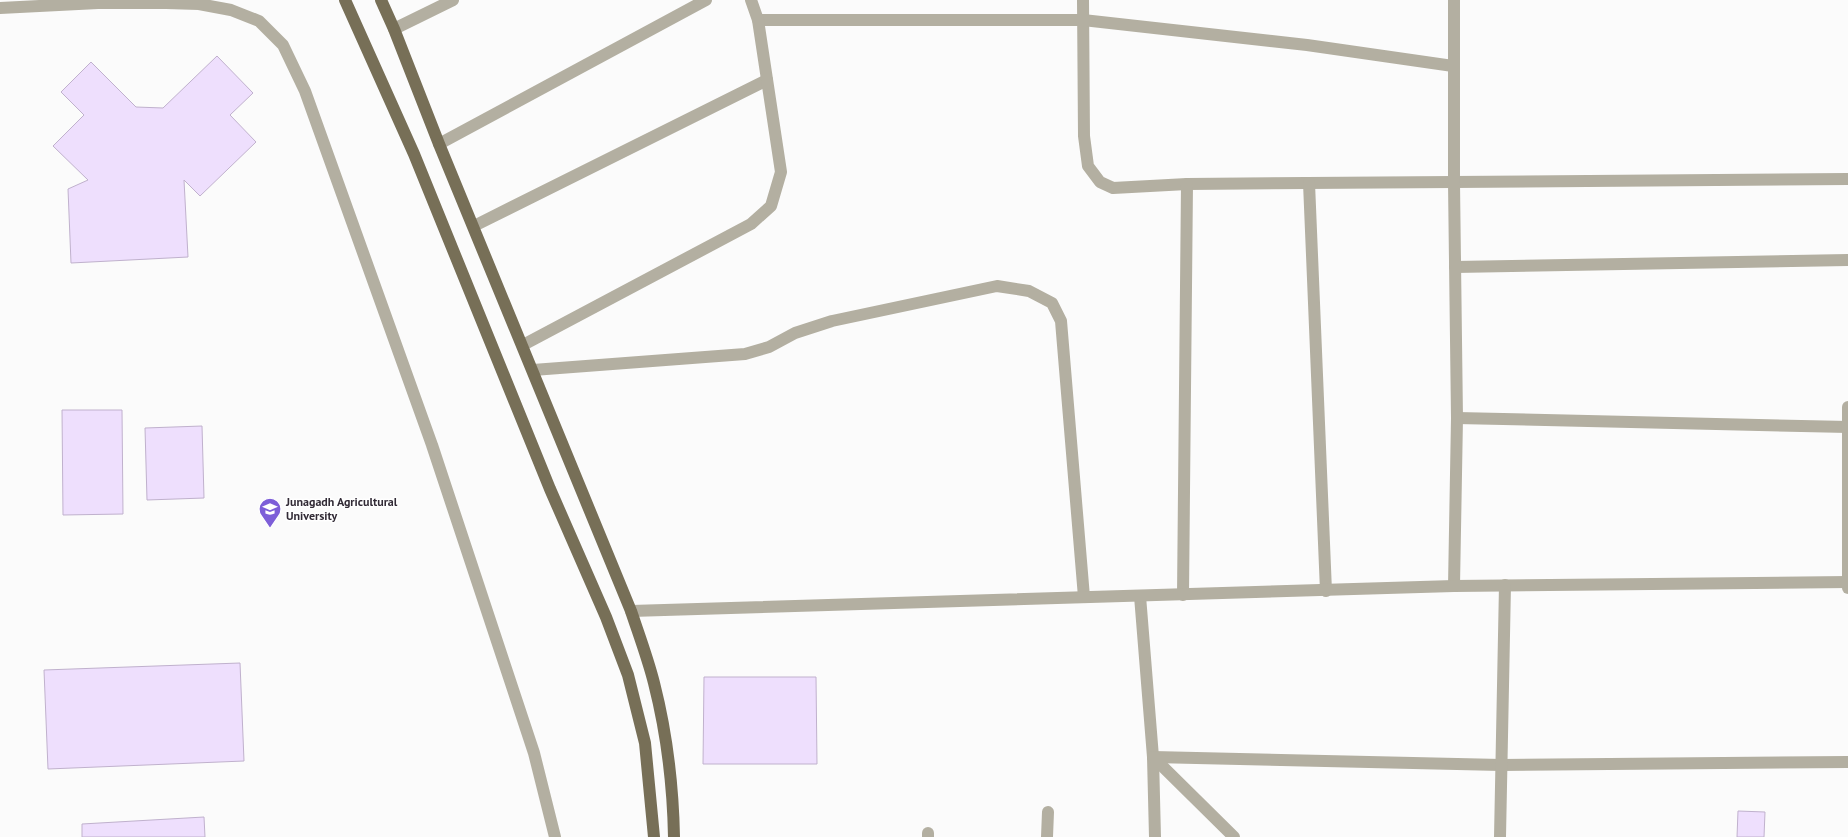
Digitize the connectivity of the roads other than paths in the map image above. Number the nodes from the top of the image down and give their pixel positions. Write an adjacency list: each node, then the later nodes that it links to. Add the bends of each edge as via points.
1 (345, 0): 41 (main road, via 414,154 628,675 645,743)
2 (381, 0): 11 (main road)
3 (452, 0): 11 (street)
4 (706, 0): 14 (street)
5 (751, 0): 9 (street)
6 (1083, 0): 10 (street)
7 (1454, 0): 12 (street)
8 (0, 8): 40 (street, via 98,3 199,4 231,10 258,21 283,44 305,91 432,445 534,753)
9 (758, 20): 10 (street); 13 (street)
10 (1083, 20): 12 (street, via 1307,45); 17 (street, via 1084,136 1088,166 1100,182 1113,188)
11 (394, 29): 14 (main road)
12 (1453, 66): 16 (street)
13 (767, 80): 19 (street); 22 (street, via 781,172 771,206 751,224)
14 (439, 144): 19 (main road)
15 (1848, 179): 16 (street)
16 (1454, 183): 18 (street); 21 (street)
17 (1187, 184): 18 (street); 32 (street)
18 (1309, 184): 31 (street)
19 (474, 226): 22 (main road)
20 (1848, 260): 21 (street)
21 (1455, 267): 25 (street)
22 (522, 345): 23 (main road)
23 (533, 370): 34 (street, via 745,354 832,321 997,286 1029,290 1052,303 1061,321); 35 (main road)
24 (1848, 407): 26 (street)
25 (1457, 418): 26 (street); 28 (street)
26 (1848, 427): 27 (street)
27 (1848, 582): 29 (street); 30 (street)
28 (1454, 586): 29 (street); 31 (street)
29 (1505, 586): 38 (street)
30 (1848, 588)
31 (1326, 591): 32 (street)
32 (1183, 595): 33 (street)
33 (1140, 596): 34 (street); 36 (street)
34 (1084, 598): 35 (street)
35 (631, 611): 42 (main road, via 654,682 665,733 673,792)
36 (1154, 757): 38 (street); 44 (street); 45 (street)
37 (1848, 762): 38 (street)
38 (1501, 765): 46 (street)
39 (1048, 812): 43 (street)
40 (554, 837)
41 (654, 837)
42 (674, 837)
43 (1047, 837)
44 (1155, 837)
45 (1234, 837)
46 (1500, 837)

